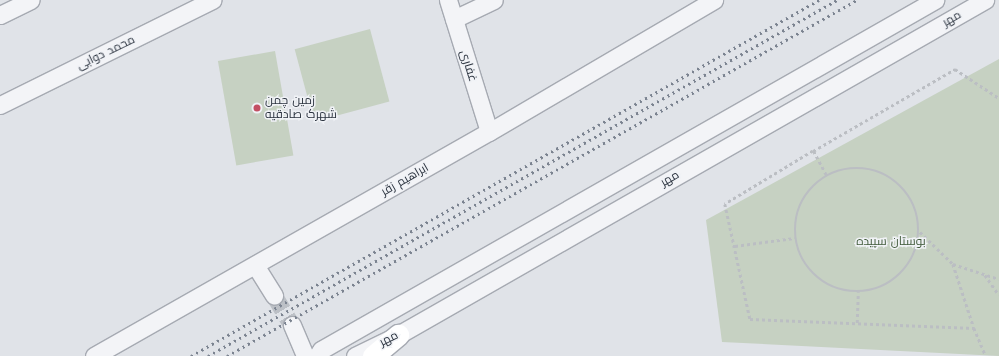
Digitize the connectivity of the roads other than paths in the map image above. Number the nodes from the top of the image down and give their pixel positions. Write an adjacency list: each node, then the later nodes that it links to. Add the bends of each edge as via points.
1 (31, 0): 8 (street)
2 (212, 0): 10 (street, محمد دوابی)
3 (448, 0): 9 (street, غفاری)
4 (494, 0): 9 (street)
5 (714, 0): 11 (street, ابراهیم زقر)
6 (934, 0): 18 (street, مهر, via 328,346)
7 (984, 0): 15 (street, مهر)
8 (0, 15)
9 (454, 20): 11 (street, غفاری)
10 (0, 105)
11 (489, 132): 12 (street, ابراهیم زقر)
12 (255, 265): 13 (street); 16 (street, ابراهیم زقر)
13 (274, 295)
14 (292, 325): 17 (street)
15 (398, 335): 19 (street, مهر); 20 (main road)
16 (94, 356)
17 (305, 356)
18 (317, 356)
19 (355, 356)
20 (373, 356)

